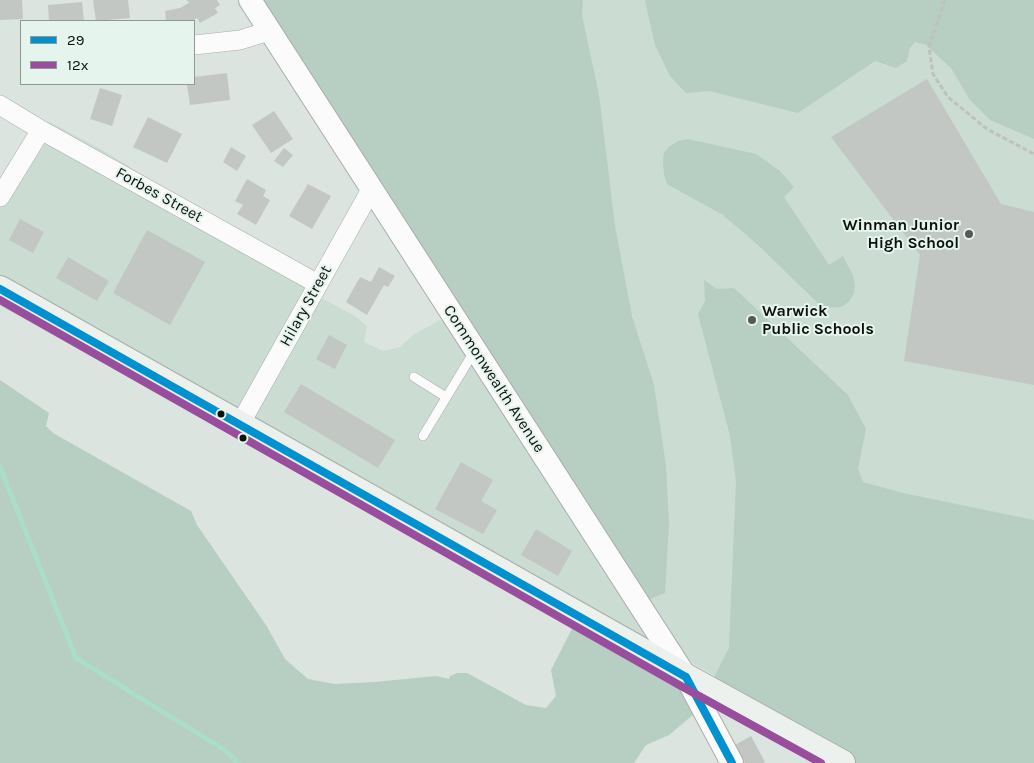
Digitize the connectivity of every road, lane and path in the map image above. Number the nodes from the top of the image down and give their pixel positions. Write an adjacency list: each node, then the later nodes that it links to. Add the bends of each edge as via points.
1 (250, 0): 3 (street, Commonwealth Avenue)
2 (945, 0): 7 (path, via 929,47 933,74 948,97 987,129)
3 (268, 31): 4 (street, via 240,40); 8 (street, Commonwealth Avenue)
4 (195, 45)
5 (0, 105): 6 (street, Forbes Street)
6 (41, 130): 9 (street); 10 (street, Forbes Street)
7 (1034, 154)
8 (372, 188): 10 (street, Hilary Street); 12 (street, Commonwealth Avenue)
9 (0, 197)
10 (318, 284): 15 (street, Hilary Street)
11 (0, 289): 15 (main road)
12 (475, 349): 14 (lane); 17 (street, Commonwealth Avenue)
13 (414, 377): 14 (lane)
14 (446, 397): 16 (lane)
15 (240, 424): 17 (main road)
16 (423, 436)
17 (686, 677): 18 (street, Commonwealth Avenue); 19 (main road)
18 (732, 763)
19 (842, 763)

